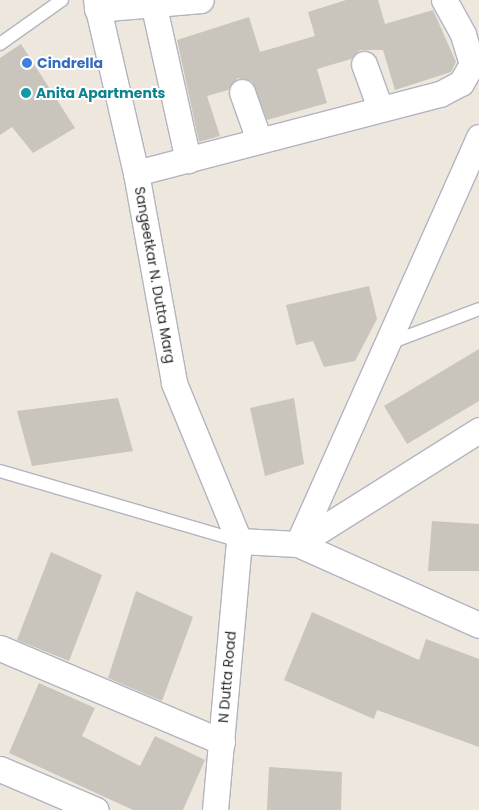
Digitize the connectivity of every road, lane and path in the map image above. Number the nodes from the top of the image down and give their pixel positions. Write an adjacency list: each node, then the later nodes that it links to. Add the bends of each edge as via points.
1 (62, 0): 6 (lane)
2 (201, 0): 5 (street)
3 (444, 0): 9 (street, via 464,34 472,64 469,73 461,83 440,94)
4 (96, 5): 5 (street); 13 (street, Sangeetkar N. Dutta Marg)
5 (154, 7): 12 (street)
6 (0, 44)
7 (364, 64): 9 (street)
8 (242, 92): 11 (street)
9 (380, 108): 11 (street)
10 (479, 137): 15 (street)
11 (258, 140): 12 (street)
12 (188, 160): 13 (street)
13 (136, 173): 18 (street, Sangeetkar N. Dutta Marg, via 174,383)
14 (479, 309): 15 (lane)
15 (387, 344): 19 (street)
16 (479, 430): 19 (street)
17 (0, 471): 18 (lane)
18 (240, 541): 19 (street); 22 (street, N Dutta Road)
19 (298, 544): 20 (street)
20 (479, 625)
21 (0, 648): 22 (street)
22 (222, 742): 25 (street, N Dutta Road)
23 (0, 770): 24 (street)
24 (96, 810)
25 (215, 810)

